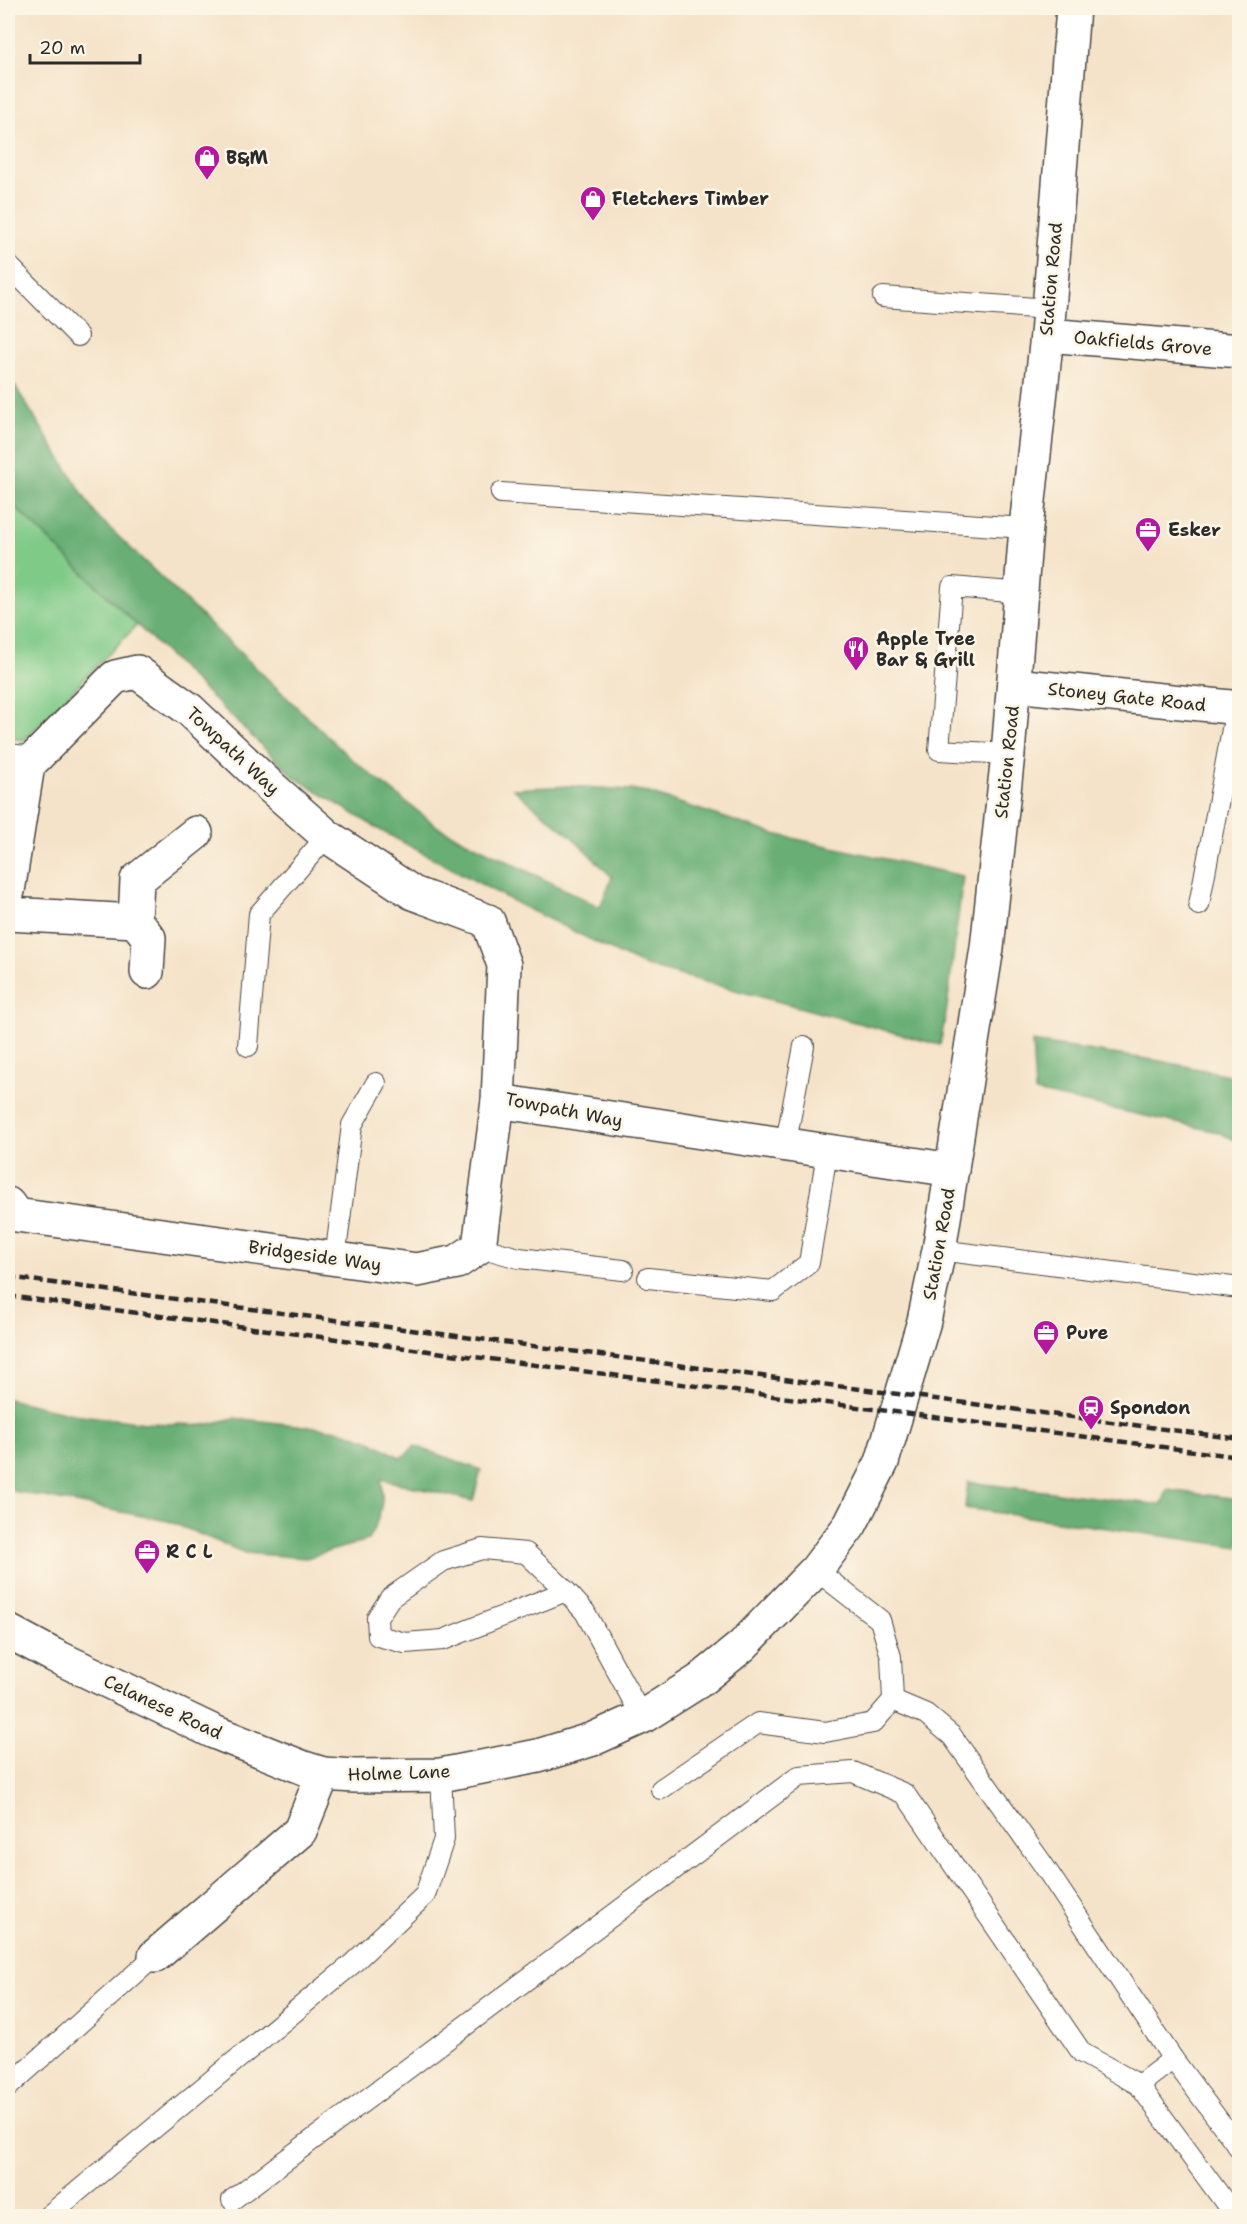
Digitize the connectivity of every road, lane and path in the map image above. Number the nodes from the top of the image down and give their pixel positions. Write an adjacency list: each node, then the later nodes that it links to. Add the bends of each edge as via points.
1 (1073, 8): 4 (street, Station Road)
2 (8, 265): 5 (lane)
3 (884, 297): 4 (lane)
4 (1048, 322): 6 (street, Oakfields Grove); 8 (street, Station Road)
5 (78, 336)
6 (1239, 351)
7 (501, 493): 8 (lane)
8 (1026, 528): 9 (street, Station Road)
9 (1022, 593): 10 (street, Station Road); 12 (lane, via 952,587 939,750)
10 (1014, 685): 11 (street, Stoney Gate Road); 12 (street, Station Road)
11 (1238, 708): 17 (lane)
12 (1008, 754): 27 (street, Station Road, via 987,948)
13 (21, 755): 15 (street, Towpath Way, via 115,677 137,672 190,710); 16 (street, via 28,765)
14 (196, 833): 19 (street, via 137,880)
15 (327, 836): 21 (lane, via 259,914); 24 (street, Towpath Way, via 413,893 488,921 504,965)
16 (8, 891)
17 (1199, 905)
18 (8, 914): 19 (street)
19 (135, 921): 20 (street, via 149,938)
20 (147, 972)
21 (248, 1046)
22 (804, 1046): 25 (lane)
23 (376, 1083): 31 (lane, via 352,1125)
24 (498, 1101): 25 (street, Towpath Way); 29 (street)
25 (785, 1147): 26 (street, Towpath Way)
26 (827, 1153): 27 (street, Towpath Way); 33 (lane, via 809,1263 773,1291)
27 (952, 1170): 30 (street, Station Road)
28 (8, 1204): 31 (street, Bridgeside Way, via 16,1215)
29 (479, 1247): 31 (street, Bridgeside Way, via 457,1262 417,1270); 32 (lane, via 519,1258)
30 (939, 1250): 34 (lane); 35 (street, Station Road, via 899,1412 882,1462)
31 (335, 1259)
32 (623, 1270)
33 (648, 1278)
34 (1239, 1288)
35 (861, 1503): 36 (street, Holme Lane, via 850,1525)
36 (816, 1570): 39 (lane, via 880,1620 891,1658); 40 (street, Holme Lane, via 742,1646 699,1681)
37 (566, 1591): 37 (lane, via 443,1640 405,1643 378,1635 377,1618 390,1598 443,1561 482,1549 526,1553); 40 (lane, via 585,1612)
38 (8, 1631): 41 (street, Celanese Road, via 214,1732)
39 (893, 1700): 43 (lane, via 873,1723 825,1732 758,1723); 45 (lane, via 926,1714 952,1736)
40 (642, 1717): 42 (street, Holme Lane, via 593,1739 538,1756)
41 (323, 1774): 42 (street, Holme Lane); 44 (street, Holme Lane, via 300,1831)
42 (441, 1775): 50 (lane, via 444,1839 425,1895 351,1965)
43 (661, 1789)
44 (155, 1956): 47 (lane, Holme Lane)
45 (1173, 2059): 46 (lane); 48 (lane)
46 (1138, 2085): 49 (lane, via 1082,2053 905,1794 853,1772 799,1776); 51 (lane)
47 (8, 2087)
48 (1239, 2149)
49 (232, 2200)
50 (48, 2217)
51 (1235, 2217)

